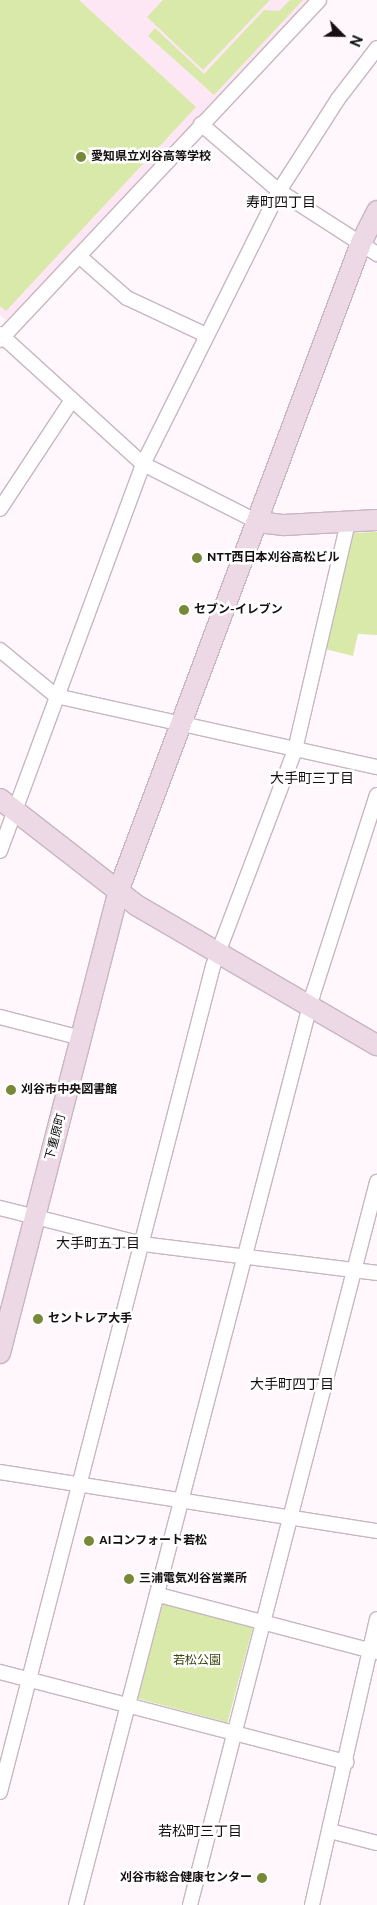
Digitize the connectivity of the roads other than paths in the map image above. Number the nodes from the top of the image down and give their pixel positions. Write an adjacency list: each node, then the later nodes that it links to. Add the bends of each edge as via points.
1 (320, 0): 3 (street)
2 (377, 48): 4 (street, via 338,99)
3 (202, 124): 4 (street); 7 (street)
4 (278, 191): 6 (street); 8 (street)
5 (377, 211): 6 (street, 下重原町)
6 (369, 249): 14 (street, 下重原町)
7 (79, 256): 8 (street, via 128,298); 9 (street)
8 (206, 335): 11 (street)
9 (1, 337): 10 (street)
10 (72, 400): 11 (street); 12 (street)
11 (143, 464): 14 (street); 17 (street)
12 (0, 509)
13 (377, 520): 15 (street)
14 (258, 522): 15 (street, via 284,525); 18 (street, 下重原町)
15 (348, 522): 19 (street)
16 (0, 650): 17 (street)
17 (56, 696): 18 (street); 22 (street)
18 (179, 725): 19 (street); 24 (street, 下重原町)
19 (295, 750): 20 (street); 25 (street)
20 (377, 766)
21 (377, 795): 26 (street)
22 (7, 805): 23 (street); 24 (street)
23 (0, 851)
24 (118, 892): 25 (street); 28 (street, 下重原町)
25 (218, 952): 26 (street); 33 (street)
26 (310, 1008): 29 (street); 34 (street)
27 (0, 1017): 28 (street)
28 (82, 1038): 32 (street, 下重原町)
29 (377, 1045)
30 (377, 1182): 35 (street)
31 (0, 1208): 32 (street)
32 (35, 1217): 33 (street); 37 (street, 下重原町)
33 (142, 1244): 34 (street); 39 (street)
34 (245, 1256): 35 (street); 40 (street)
35 (355, 1270): 36 (street); 41 (street)
36 (377, 1272)
37 (0, 1352)
38 (0, 1472): 39 (street)
39 (81, 1485): 40 (street); 48 (street)
40 (182, 1501): 41 (street); 43 (street)
41 (290, 1517): 42 (street); 45 (street)
42 (377, 1531)
43 (159, 1595): 45 (street); 49 (street)
44 (377, 1619): 46 (street)
45 (264, 1622): 46 (street); 50 (street)
46 (373, 1651): 51 (street)
47 (0, 1672): 48 (street)
48 (30, 1679): 49 (street); 52 (street)
49 (130, 1705): 50 (street); 55 (street)
50 (235, 1732): 51 (street); 56 (street)
51 (346, 1762): 53 (street)
52 (0, 1792)
53 (330, 1831): 54 (street); 57 (street)
54 (377, 1843)
55 (76, 1905)
56 (190, 1905)
57 (312, 1905)

